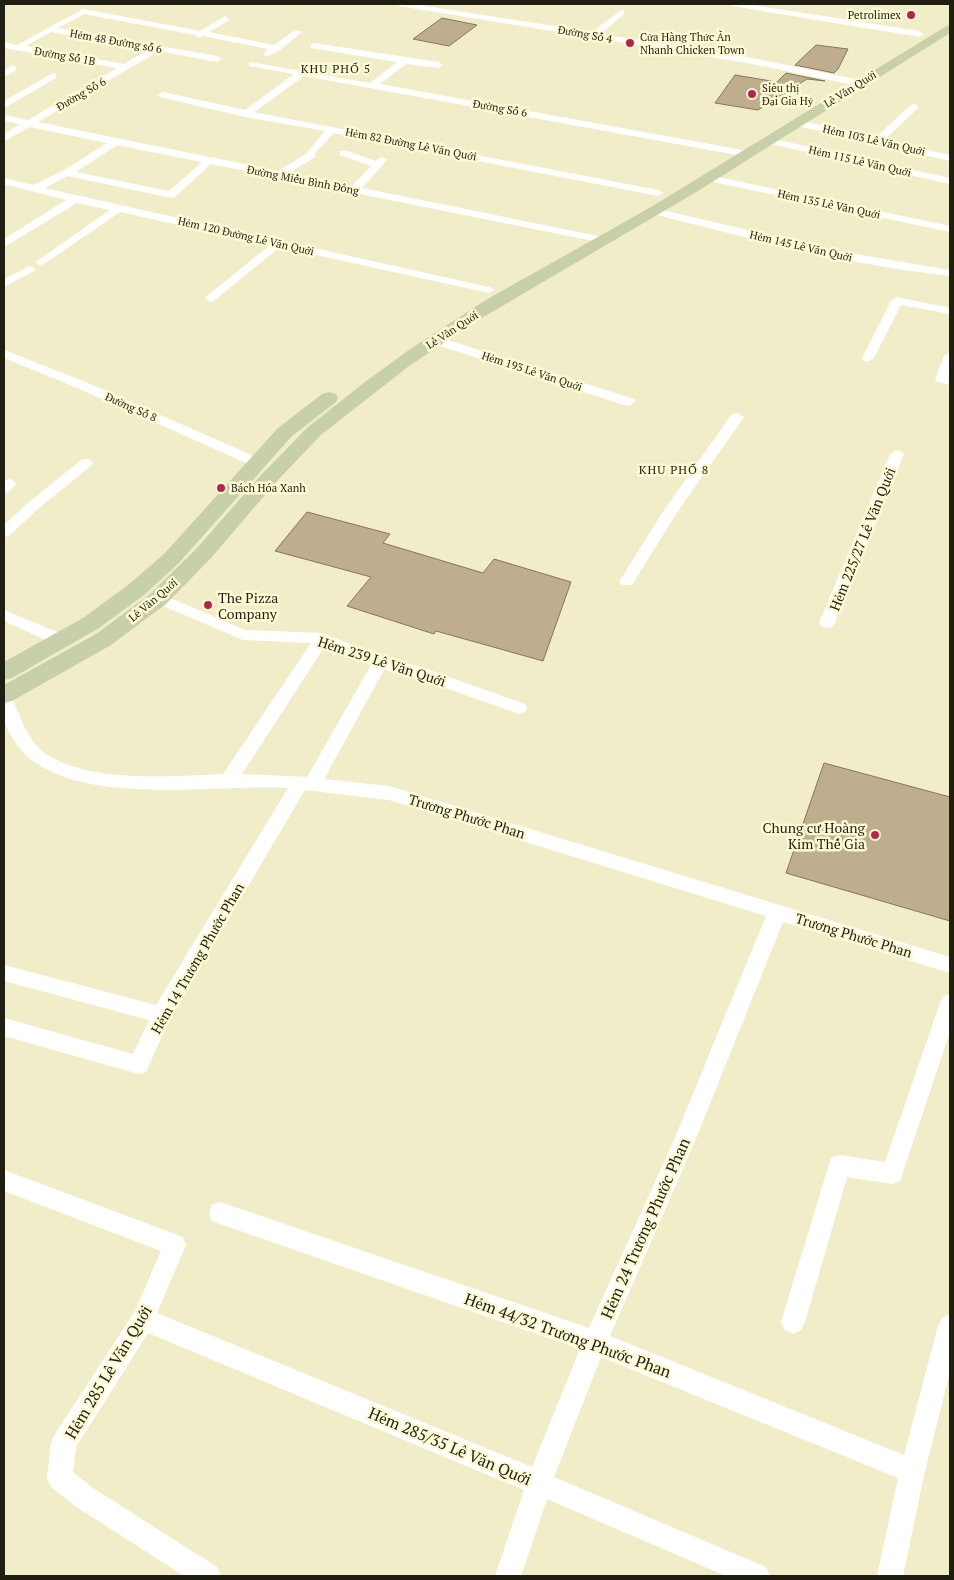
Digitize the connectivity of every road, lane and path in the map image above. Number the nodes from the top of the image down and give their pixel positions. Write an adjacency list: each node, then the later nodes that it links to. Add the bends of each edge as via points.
1 (399, 4): 3 (street, Đường Số 4)
2 (732, 4): 14 (street)
3 (412, 5): 15 (street, Đường Số 4)
4 (80, 7): 7 (street); 11 (street)
5 (114, 9): 7 (street)
6 (621, 12): 15 (street)
7 (106, 14): 13 (street)
8 (950, 16): 14 (main road, Lê Văn Quới)
9 (225, 19): 13 (street)
10 (950, 28): 30 (main road, Lê Văn Quới)
11 (50, 29): 18 (street, Hẻm 48 Đường số 6); 19 (street, Hẻm 48 Đường số 6)
12 (298, 32): 20 (street)
13 (202, 33): 20 (street); 21 (street)
14 (920, 34): 30 (main road, Lê Văn Quới)
15 (594, 35): 30 (street, Đường Số 4)
16 (4, 45): 18 (street, Đường Số 1B)
17 (314, 46): 23 (street)
18 (19, 48): 25 (street, Đường Số 1B)
19 (158, 48): 21 (street, Hẻm 48 Đường số 6); 25 (street, Đường Số 6)
20 (277, 48): 27 (street, Đường Số 6, via 252,64)
21 (173, 51): 22 (street, Hẻm 48 Đường số 6)
22 (217, 59)
23 (404, 61): 24 (street); 31 (street)
24 (439, 66)
25 (127, 67): 38 (street, Đường Số 6)
26 (13, 68): 28 (street)
27 (302, 73): 31 (street, Đường Số 6); 35 (street)
28 (4, 74)
29 (53, 76): 33 (street)
30 (852, 81): 37 (main road, Lê Văn Quới); 44 (main road, Lê Văn Quới)
31 (372, 86): 44 (street, Đường Số 6)
32 (163, 95): 35 (street, Hẻm 82 Đường Lê Văn Quới)
33 (4, 105)
34 (914, 107): 42 (street)
35 (245, 114): 39 (street, Hẻm 82 Đường Lê Văn Quới)
36 (4, 118): 38 (street, Đường Miếu Bình Đông)
37 (798, 123): 41 (main road, Lê Văn Quới); 42 (street, Hẻm 103 Lê Văn Quới)
38 (29, 124): 40 (street, Đường Số 6); 43 (street, Đường Miếu Bình Đông)
39 (333, 129): 49 (street, via 311,155); 55 (street, Hẻm 82 Đường Lê Văn Quới)
40 (4, 138)
41 (769, 141): 44 (main road, Lê Văn Quới); 52 (street, Hẻm 115 Lê Văn Quới)
42 (877, 141): 46 (street, Hẻm 103 Lê Văn Quới)
43 (113, 143): 47 (street, Đường Miếu Bình Đông); 48 (street)
44 (739, 152): 50 (main road, Lê Văn Quới); 55 (main road, Lê Văn Quới)
45 (344, 154): 54 (street, via 380,162)
46 (944, 154)
47 (210, 160): 48 (street, via 171,195); 49 (street, Đường Miếu Bình Đông)
48 (66, 173): 53 (street)
49 (279, 175): 54 (street, Đường Miếu Bình Đông)
50 (708, 178): 58 (main road, Lê Văn Quới); 59 (street, Hẻm 135 Lê Văn Quới)
51 (4, 181): 53 (street, Hẻm 120 Đường Lê Văn Quới)
52 (950, 182)
53 (33, 189): 56 (street, Hẻm 120 Đường Lê Văn Quới)
54 (354, 190): 60 (street, Đường Miếu Bình Đông)
55 (658, 193): 60 (main road, Lê Văn Quới)
56 (75, 199): 57 (street, Hẻm 120 Đường Lê Văn Quới); 63 (street)
57 (119, 208): 62 (street, Hẻm 120 Đường Lê Văn Quới); 64 (street)
58 (653, 212): 61 (main road, Lê Văn Quới); 66 (street, Hẻm 145 Lê Văn Quới, via 834,255)
59 (950, 229)
60 (584, 236): 61 (street, Đường Miếu Bình Đông); 68 (main road, Lê Văn Quới)
61 (603, 240): 71 (main road, Lê Văn Quới)
62 (279, 243): 68 (street, Hẻm 120 Đường Lê Văn Quới); 69 (street)
63 (4, 244)
64 (41, 263)
65 (30, 269): 67 (street)
66 (950, 273)
67 (4, 284)
68 (489, 290): 80 (main road, Lê Văn Quới, via 424,330 321,405 285,432)
69 (211, 298)
70 (950, 311): 74 (street, via 897,301)
71 (435, 340): 76 (street, Hẻm 193 Lê Văn Quới); 83 (main road, Lê Văn Quới, via 339,410 313,433)
72 (4, 354): 80 (street, Đường Số 8)
73 (950, 356): 75 (street)
74 (868, 358)
75 (946, 380)
76 (630, 402)
77 (737, 417): 82 (street, via 671,510)
78 (897, 454): 85 (street, Hẻm 225/27 Lê Văn Quới)
79 (86, 463): 81 (street)
80 (258, 463): 87 (main road, Lê Văn Quới, via 171,559 116,606)
81 (4, 533)
82 (627, 582)
83 (159, 598): 86 (street, Hẻm 239 Lê Văn Quới, via 244,635); 90 (main road, Lê Văn Quới, via 117,630)
84 (4, 615): 87 (street)
85 (827, 623)
86 (322, 638): 88 (street, Hẻm 239 Lê Văn Quới); 93 (street)
87 (63, 641): 89 (main road, Lê Văn Quới)
88 (380, 663): 92 (street, Hẻm 239 Lê Văn Quới, via 415,671); 94 (street, Hẻm 14 Trương Phước Phan)
89 (4, 672)
90 (4, 694)
91 (4, 699): 93 (street, Trương Phước Phan, via 25,743 37,756 79,776 106,781)
92 (519, 708)
93 (227, 782): 94 (street, Trương Phước Phan, via 256,780)
94 (306, 784): 95 (street, Trương Phước Phan, via 389,792); 99 (street, Hẻm 14 Trương Phước Phan)
95 (778, 911): 96 (street, Trương Phước Phan); 106 (street, Hẻm 24 Trương Phước Phan, via 684,1141)
96 (950, 965)
97 (4, 973): 99 (street)
98 (950, 1003): 104 (street, via 892,1174 839,1165)
99 (161, 1014): 100 (street, Hẻm 14 Trương Phước Phan, via 139,1065)
100 (4, 1028)
101 (4, 1181): 103 (street, Hẻm 285 Lê Văn Quới, via 175,1244)
102 (220, 1213): 106 (street, Hẻm 44/32 Trương Phước Phan)
103 (143, 1319): 108 (street, Hẻm 285/35 Lê Văn Quới); 109 (street, Hẻm 285 Lê Văn Quới, via 64,1443 60,1478 84,1497)
104 (794, 1322)
105 (950, 1326): 107 (street)
106 (595, 1342): 107 (street, Hẻm 44/32 Trương Phước Phan); 108 (street, Hẻm 24 Trương Phước Phan)
107 (912, 1471): 112 (street)
108 (539, 1483): 110 (street, Hẻm 24 Trương Phước Phan); 111 (street, Hẻm 285/35 Lê Văn Quới)
109 (208, 1576)
110 (508, 1576)
111 (757, 1576)
112 (890, 1576)

